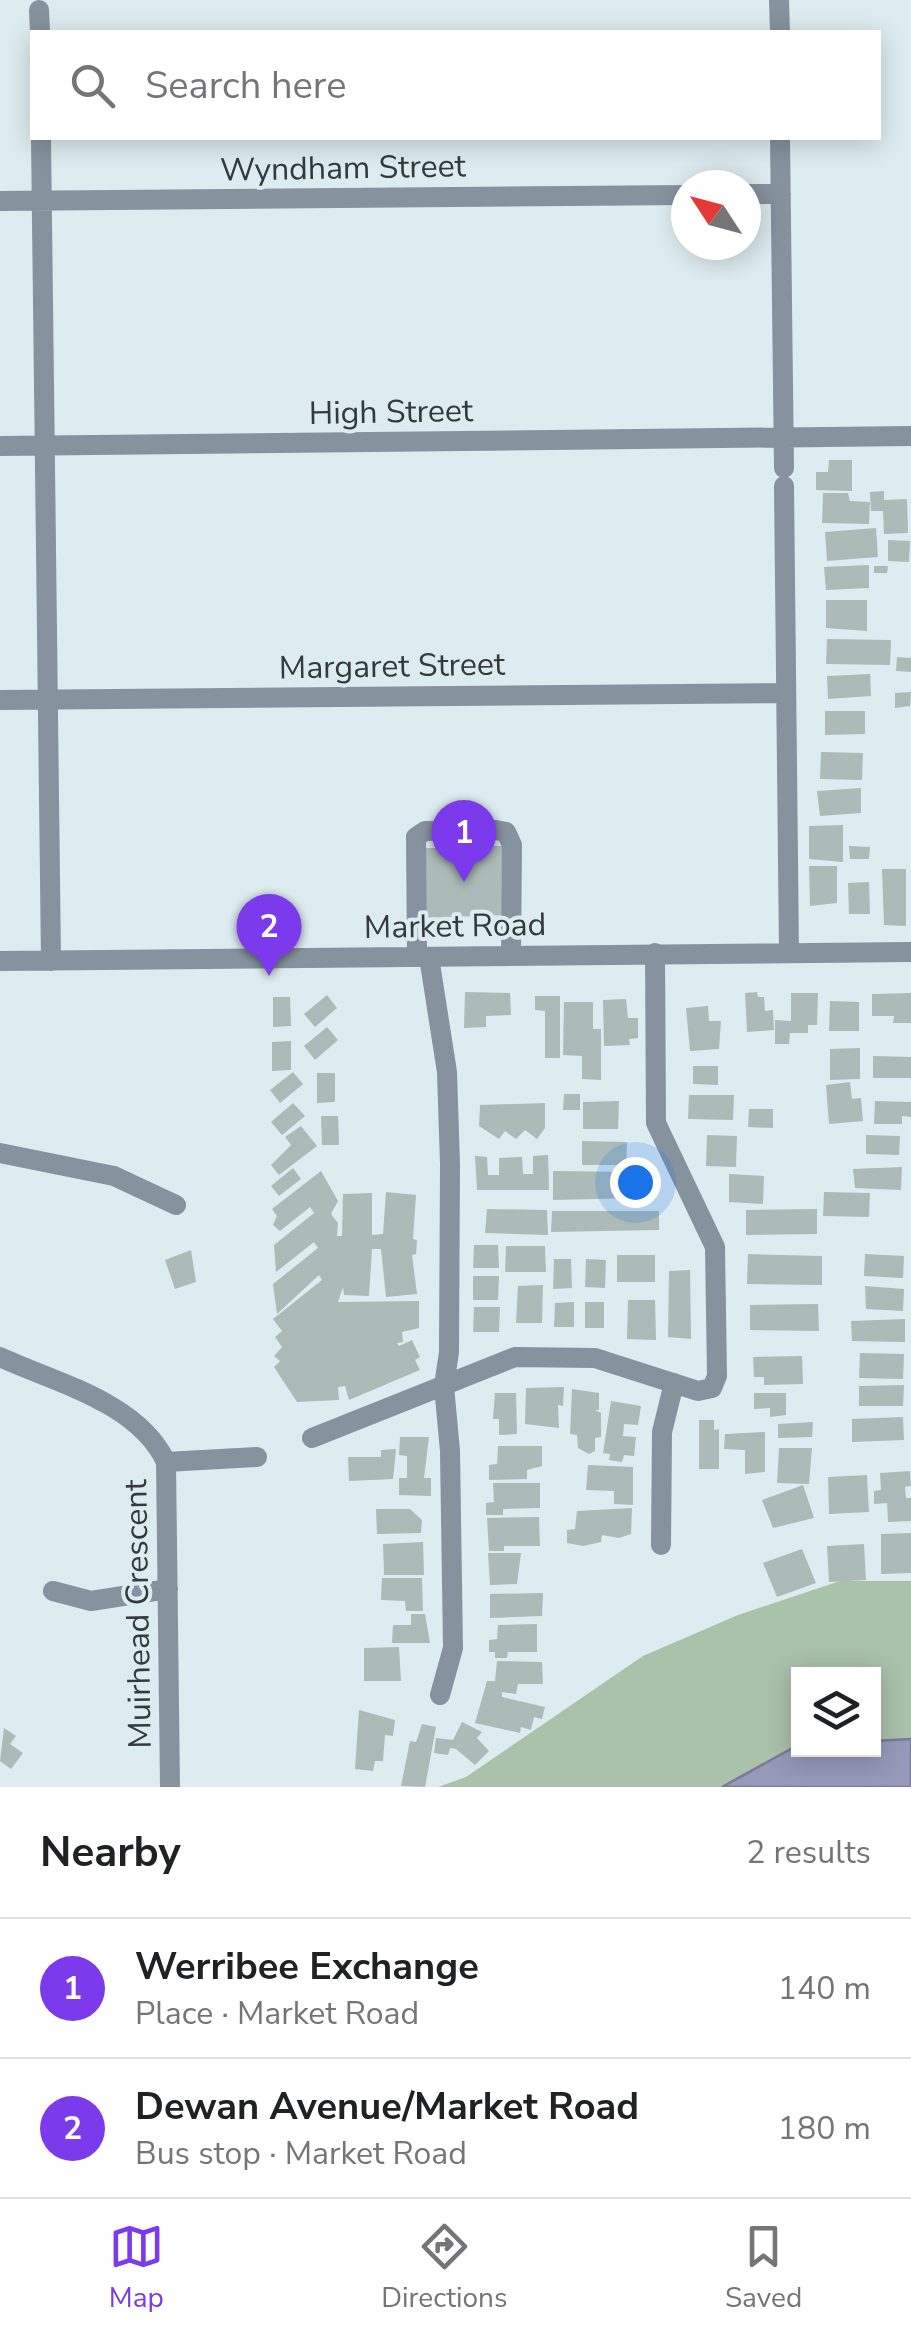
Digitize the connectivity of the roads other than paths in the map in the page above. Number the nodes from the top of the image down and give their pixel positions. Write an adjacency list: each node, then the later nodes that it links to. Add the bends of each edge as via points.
1 (780, 0): 4 (street)
2 (40, 10): 3 (street)
3 (40, 30)
4 (780, 30)
5 (41, 140): 11 (street)
6 (780, 140): 8 (street)
7 (761, 194): 8 (street)
8 (781, 194): 13 (street)
9 (671, 195): 11 (street, Wyndham Street)
10 (0, 201): 11 (street, Wyndham Street)
11 (41, 201): 15 (street)
12 (911, 436): 13 (street, High Street)
13 (783, 438): 15 (street, High Street); 16 (street)
14 (0, 446): 15 (street, High Street)
15 (44, 446): 18 (street)
16 (786, 692): 18 (street, Margaret Street); 20 (street)
17 (0, 700): 18 (street, Margaret Street)
18 (47, 700): 25 (street)
19 (911, 952): 20 (street, Market Road)
20 (788, 953): 21 (street, Market Road)
21 (655, 954): 22 (street, Market Road); 29 (street, via 657,1132 717,1258 716,1376 710,1390)
22 (510, 956): 23 (street, Market Road); 23 (street, via 512,844 506,832 496,830 425,831 416,837)
23 (423, 957): 25 (street, Market Road); 30 (street, via 447,1072 450,1352)
24 (0, 961): 25 (street, Market Road)
25 (51, 961)
26 (0, 1152): 27 (street, via 114,1176)
27 (176, 1205)
28 (0, 1358): 33 (street, Muirhead Crescent, via 124,1414 144,1428)
29 (674, 1383): 30 (street, via 594,1358 525,1356); 34 (street, via 662,1432)
30 (444, 1386): 31 (street); 37 (street, via 453,1648)
31 (312, 1438)
32 (257, 1456): 33 (street)
33 (166, 1462): 35 (street, Muirhead Crescent)
34 (661, 1545)
35 (168, 1588): 36 (street, via 91,1601); 38 (street, Muirhead Crescent)
36 (53, 1590)
37 (440, 1695)
38 (170, 1787)

